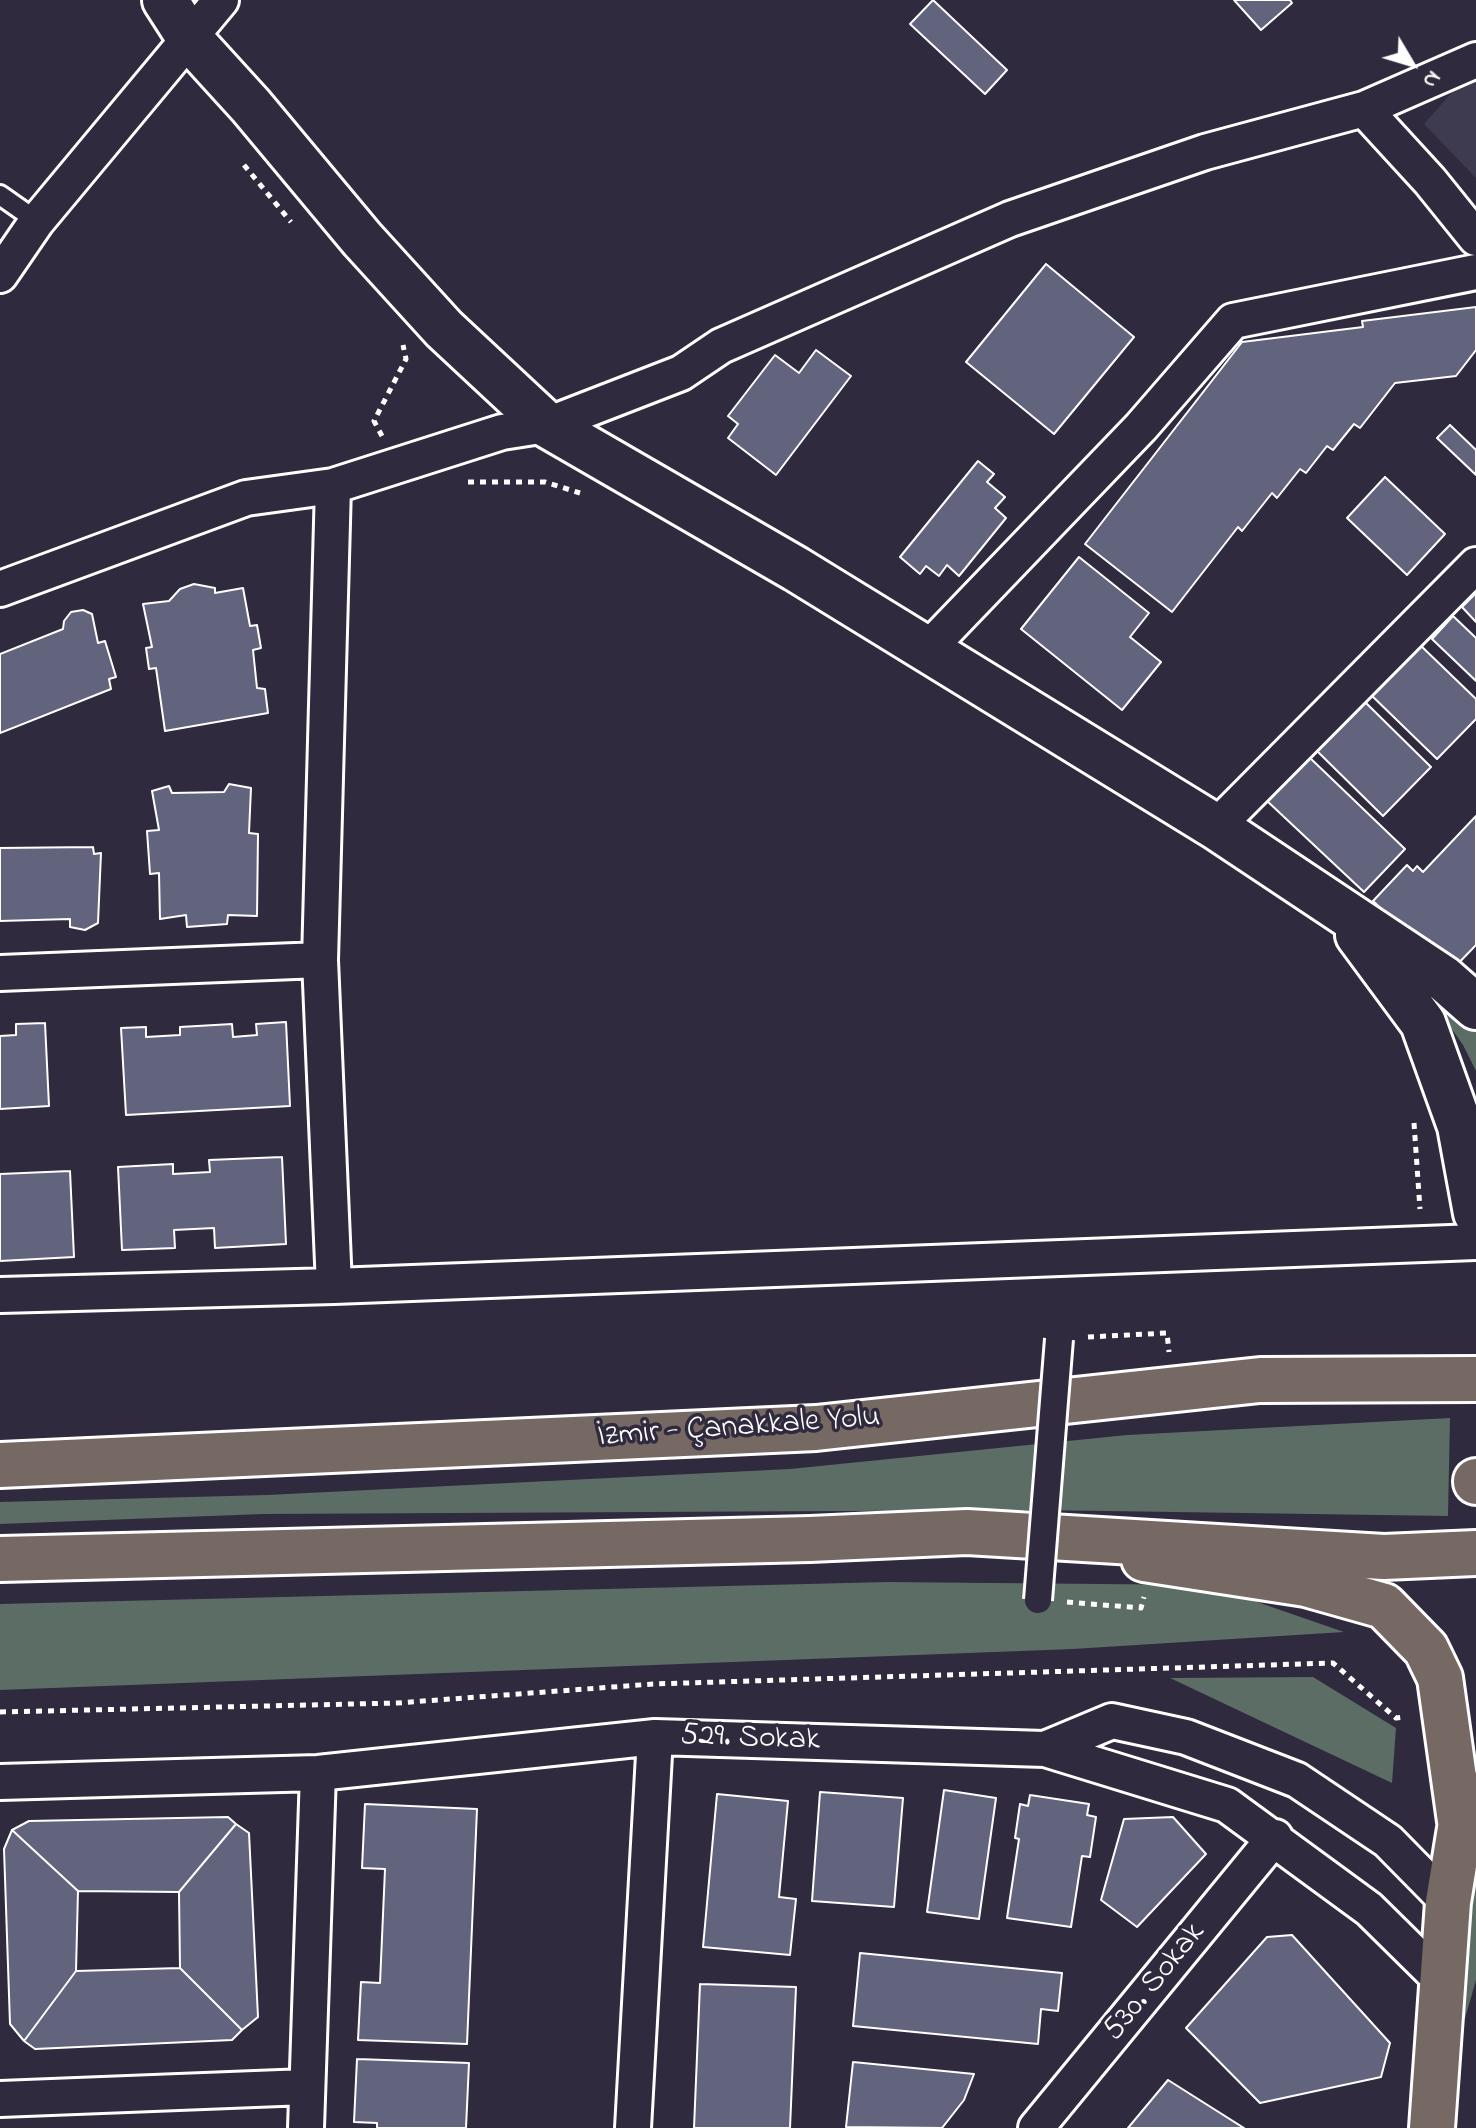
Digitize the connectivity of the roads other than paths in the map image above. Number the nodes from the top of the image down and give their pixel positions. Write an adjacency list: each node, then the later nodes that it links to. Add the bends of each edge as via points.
1 (165, 0): 3 (main road)
2 (221, 0): 3 (street)
3 (190, 39): 7 (street); 11 (main road, via 444,329)
4 (1476, 60): 5 (street)
5 (1364, 109): 8 (street); 11 (street, via 1205,152 1010,219 721,346 681,373)
6 (0, 195): 7 (lane)
7 (37, 221): 10 (street)
8 (1476, 238)
9 (1476, 272): 15 (street, via 1233,321 1141,427)
10 (0, 275)
11 (547, 425): 12 (street, via 502,432); 15 (main road, via 744,538)
12 (333, 486): 14 (street, via 246,498); 17 (street)
13 (1476, 565): 16 (street)
14 (0, 589)
15 (925, 652): 16 (main road)
16 (1216, 827): 19 (main road); 20 (main road, via 1363,938 1423,1023 1460,1126)
17 (320, 960): 18 (street); 22 (street)
18 (0, 973)
19 (1473, 998)
20 (1476, 1213)
21 (1476, 1242): 22 (street)
22 (334, 1286): 23 (street)
23 (0, 1295)
24 (1059, 1339): 30 (street, bridge)
25 (1476, 1379): 26 (main road, İzmir - Çanakkale Yolu, via 1260,1380 816,1428)
26 (0, 1465)
27 (967, 1532): 28 (main road, via 1384,1557); 29 (main road); 36 (main road, via 1306,1584 1384,1606 1426,1649 1440,1678)
28 (1476, 1553)
29 (0, 1559)
30 (1038, 1600)
31 (655, 1737): 33 (street, 529. Sokak); 34 (street); 43 (street, 529. Sokak)
32 (1476, 1737): 36 (main road)
33 (1045, 1749): 37 (street, via 1227,1805); 38 (street, via 1112,1721 1186,1737 1297,1780 1388,1841)
34 (318, 1773): 35 (street); 40 (street)
35 (0, 1782)
36 (1460, 1821): 38 (main road)
37 (1275, 1837): 39 (street, via 1369,1909); 44 (street, 530. Sokak)
38 (1448, 1902): 39 (main road)
39 (1443, 1982): 45 (main road)
40 (306, 2087): 41 (street); 42 (street)
41 (0, 2099)
42 (306, 2128)
43 (633, 2128)
44 (1036, 2128)
45 (1432, 2128)

